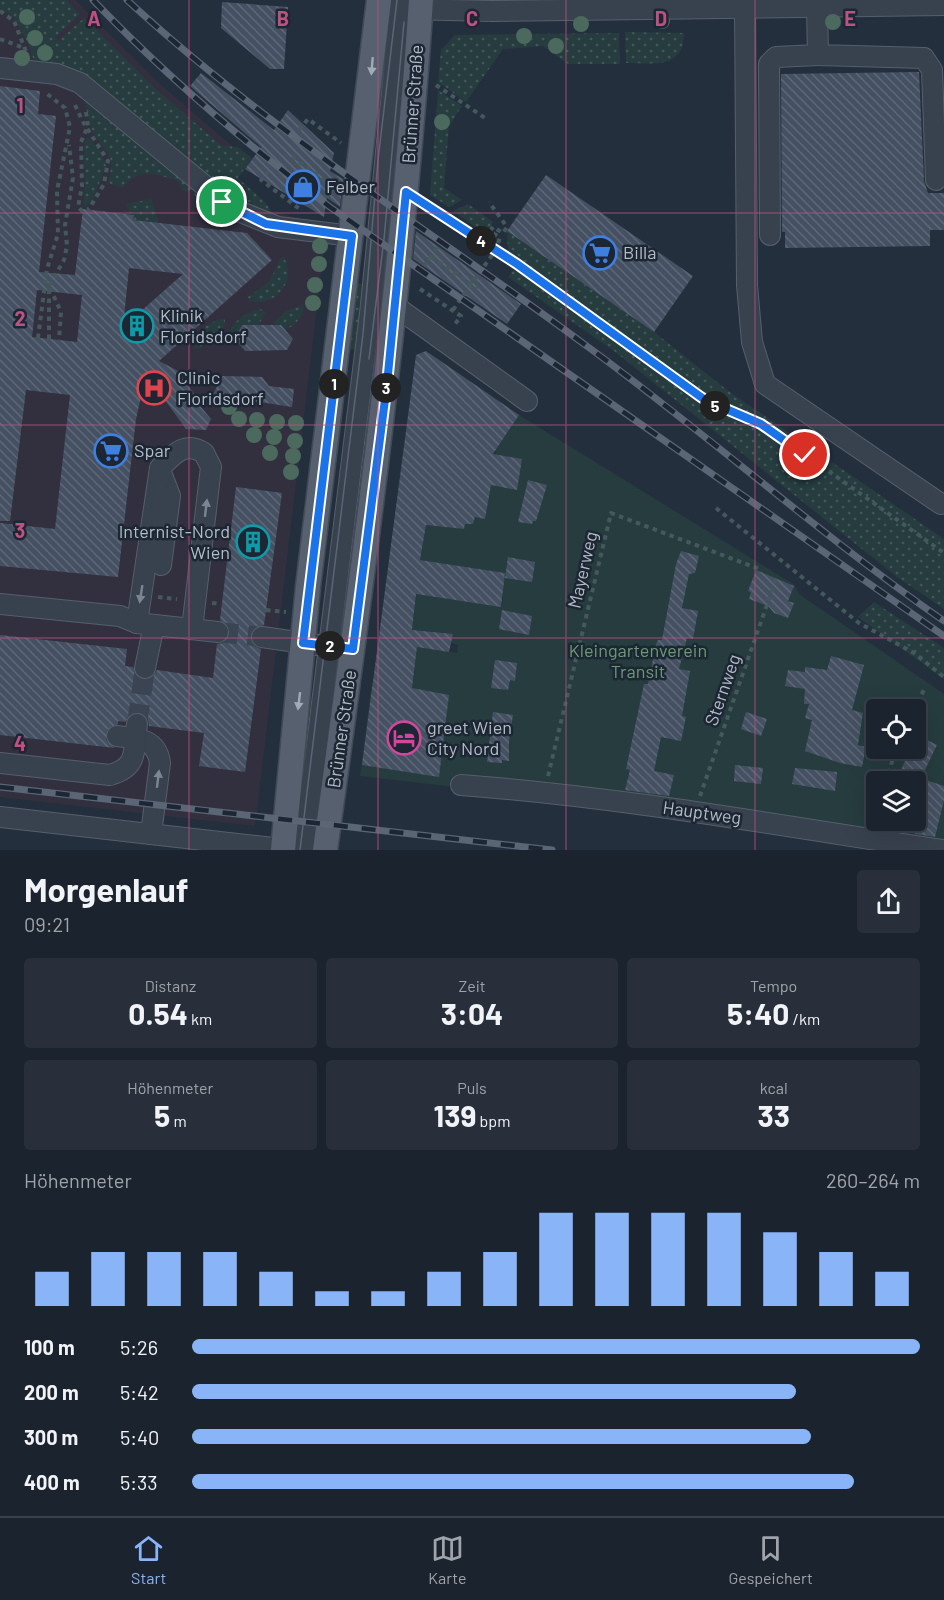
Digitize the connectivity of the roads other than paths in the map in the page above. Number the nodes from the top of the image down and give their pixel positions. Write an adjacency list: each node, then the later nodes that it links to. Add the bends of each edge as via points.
1 (400, 4): 3 (street); 9 (main road, one-way to 9); 10 (main road, Brünner Straße, via 406,192); 21 (street, via 371,305)
2 (944, 5): 4 (street)
3 (745, 7): 4 (street); 13 (street, via 747,285 752,342 765,384)
4 (817, 8): 5 (street)
5 (818, 55): 7 (street, via 924,58 932,70); 8 (street, via 776,57 769,64)
6 (0, 68): 9 (street, via 72,79 233,209 278,227)
7 (936, 180)
8 (770, 235)
9 (352, 236): 20 (main road)
10 (395, 306): 11 (street); 22 (main road, Brünner Straße)
11 (527, 401)
12 (160, 468): 14 (street, via 170,496); 16 (street, one-way to 16); 17 (street, one-way to 12, via 211,467 204,453 188,448 178,450)
13 (941, 504)
14 (161, 565)
15 (0, 604): 16 (street, via 120,616)
16 (145, 624): 17 (street); 23 (street)
17 (192, 629): 18 (street)
18 (218, 632)
19 (262, 637): 20 (street)
20 (303, 643): 21 (street); 28 (main road, one-way to 28)
21 (328, 646): 22 (street); 28 (street)
22 (353, 649): 29 (main road, Brünner Straße)
23 (145, 668)
24 (0, 763): 27 (street, one-way to 24, via 158,752 153,744 130,732 132,762 126,771 110,775)
25 (461, 785): 30 (street, Hauptweg, via 695,810)
26 (0, 817): 27 (street)
27 (151, 834): 28 (street)
28 (290, 850)
29 (325, 850)
30 (942, 850)

